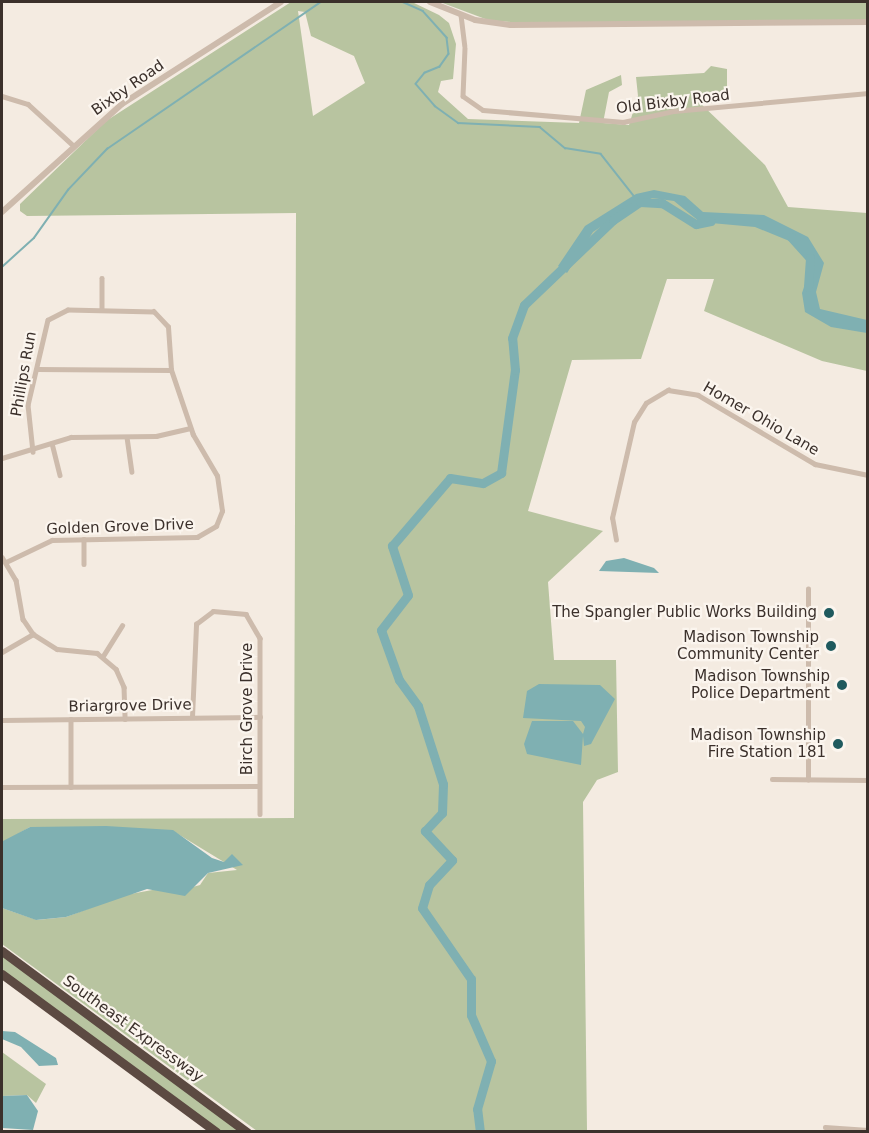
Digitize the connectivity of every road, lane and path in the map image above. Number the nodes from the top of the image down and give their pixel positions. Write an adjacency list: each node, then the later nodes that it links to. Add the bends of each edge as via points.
1 (281, 2): 7 (street, Bixby Road, via 124,102)
2 (430, 2): 3 (street)
3 (461, 15): 4 (street, via 511,25); 5 (street, Old Bixby Road, via 465,47 463,96 483,110 624,122 674,111)
4 (867, 22)
5 (867, 93)
6 (2, 96): 7 (street, via 28,104)
7 (74, 146): 8 (street, Bixby Road)
8 (2, 212)
9 (102, 278): 10 (street)
10 (102, 310): 11 (street, Phillips Run, via 53,315 43,328); 12 (street, Phillips Run, via 150,310 167,324)
11 (37, 369): 12 (street); 16 (street, Phillips Run, via 27,414)
12 (171, 370): 13 (street)
13 (190, 428): 14 (street); 21 (street, Golden Grove Drive, via 217,476 222,506 216,526 197,537)
14 (127, 436): 15 (street); 18 (street)
15 (52, 443): 16 (street); 19 (street)
16 (33, 452): 17 (street)
17 (2, 458)
18 (132, 472)
19 (60, 475)
20 (867, 475): 22 (street, Homer Ohio Lane, via 815,464 698,395 668,390 646,402 634,422 612,518)
21 (84, 539): 23 (street, Golden Grove Drive, via 35,543); 24 (street)
22 (616, 540)
23 (4, 559): 27 (street)
24 (84, 564)
25 (808, 590): 36 (street)
26 (122, 625): 29 (street)
27 (33, 634): 28 (street); 29 (street, via 57,649)
28 (2, 652)
29 (103, 656): 33 (street, via 123,682)
30 (192, 717): 31 (street, Briargrove Drive); 31 (street, Birch Grove Drive, via 194,631 201,618 220,610 246,614 258,627); 33 (street, Briargrove Drive)
31 (260, 717): 38 (street, Birch Grove Drive)
32 (70, 719): 33 (street, Briargrove Drive); 34 (street, Briargrove Drive); 40 (street)
33 (125, 719)
34 (2, 720)
35 (772, 780): 36 (street)
36 (808, 780): 37 (street)
37 (867, 780)
38 (260, 786): 40 (street); 41 (street, Birch Grove Drive)
39 (2, 787): 40 (street)
40 (71, 787)
41 (260, 814)
42 (2, 951): 47 (highway, Southeast Expressway)
43 (2, 974): 46 (highway)
44 (825, 1127): 45 (street)
45 (867, 1130)
46 (216, 1131)
47 (247, 1131)

